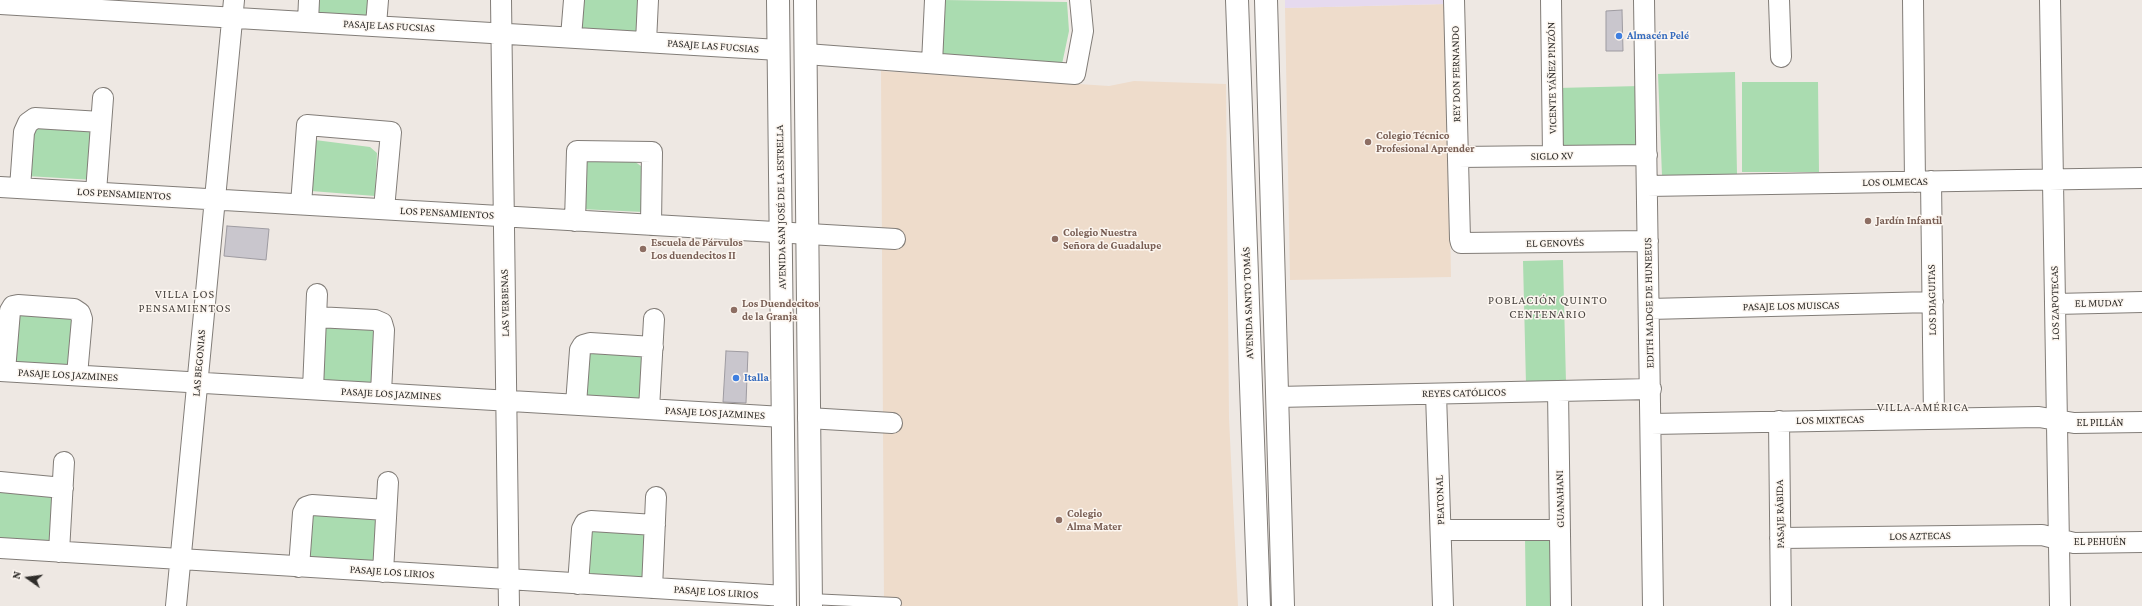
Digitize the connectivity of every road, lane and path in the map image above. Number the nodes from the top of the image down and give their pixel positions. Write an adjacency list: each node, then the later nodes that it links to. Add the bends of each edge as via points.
1 (309, 0): 20 (street)
2 (378, 0): 21 (street)
3 (501, 0): 22 (street, LAS VERBENAS)
4 (574, 0): 23 (street)
5 (648, 0): 24 (street)
6 (778, 0): 25 (main road, AVENIDA SAN JOSÉ DE LA ESTRELLA)
7 (805, 0): 26 (main road)
8 (935, 0): 28 (street)
9 (1080, 0): 28 (street, via 1083,31 1075,74)
10 (1237, 0): 105 (main road, AVENIDA SANTO TOMÁS)
11 (1266, 0): 68 (main road)
12 (1454, 0): 33 (street, REY DON FERNANDO)
13 (1551, 0): 32 (street, VICENTE YÁÑEZ PINZÓN)
14 (1644, 0): 31 (street, EDITH MADGE DE HUNEEUS)
15 (1779, 0): 27 (street)
16 (1913, 0): 36 (street, LOS DIAGUITAS)
17 (2050, 0): 35 (street, LOS ZAPOTECAS)
18 (0, 4): 19 (street, PASAJE LAS FUCSIAS)
19 (233, 9): 20 (street, PASAJE LAS FUCSIAS); 41 (street, LAS BEGONIAS)
20 (308, 22): 21 (street, PASAJE LAS FUCSIAS)
21 (376, 26): 22 (street, PASAJE LAS FUCSIAS)
22 (501, 33): 23 (street, PASAJE LAS FUCSIAS); 44 (street, LAS VERBENAS)
23 (571, 37): 24 (street, PASAJE LAS FUCSIAS)
24 (646, 42): 25 (street, PASAJE LAS FUCSIAS)
25 (779, 50): 47 (main road, AVENIDA SAN JOSÉ DE LA ESTRELLA)
26 (806, 54): 28 (street); 48 (main road)
27 (1781, 57)
28 (932, 63)
29 (102, 98): 30 (street)
30 (101, 122): 39 (street, via 35,118 28,122 24,132); 40 (street)
31 (1647, 155): 32 (street, SIGLO XV); 37 (street, EDITH MADGE DE HUNEEUS)
32 (1553, 156): 33 (street, SIGLO XV)
33 (1458, 157): 51 (street, REY DON FERNANDO)
34 (2142, 178): 35 (street, LOS OLMECAS)
35 (2054, 179): 36 (street, LOS OLMECAS); 55 (street, LOS ZAPOTECAS)
36 (1923, 181): 37 (street, LOS OLMECAS); 53 (street, LOS DIAGUITAS)
37 (1647, 186): 50 (street, EDITH MADGE DE HUNEEUS)
38 (0, 187): 39 (street, LOS PENSAMIENTOS)
39 (20, 188): 40 (street, LOS PENSAMIENTOS)
40 (96, 192): 41 (street, LOS PENSAMIENTOS)
41 (215, 199): 42 (street, LOS PENSAMIENTOS); 62 (street, LAS BEGONIAS)
42 (301, 204): 43 (street, LOS PENSAMIENTOS); 43 (street, via 307,125 391,132)
43 (384, 209): 44 (street, LOS PENSAMIENTOS)
44 (504, 216): 45 (street, LOS PENSAMIENTOS); 69 (street, LAS VERBENAS)
45 (575, 220): 46 (street, LOS PENSAMIENTOS); 46 (street, via 576,151 652,152)
46 (651, 225): 47 (street, LOS PENSAMIENTOS)
47 (781, 234): 48 (street, LOS PENSAMIENTOS); 72 (main road, AVENIDA SAN JOSÉ DE LA ESTRELLA)
48 (806, 235): 49 (street, LOS PENSAMIENTOS); 73 (main road)
49 (894, 239)
50 (1648, 241): 51 (street, EL GENOVÉS); 56 (street, EDITH MADGE DE HUNEEUS)
51 (1461, 243)
52 (318, 294): 57 (street)
53 (1932, 302): 56 (street, PASAJE LOS MUISCAS); 74 (street, LOS DIAGUITAS)
54 (2142, 302): 55 (street, EL MUDAY)
55 (2056, 304): 75 (street, LOS ZAPOTECAS)
56 (1649, 309): 64 (street, EDITH MADGE DE HUNEEUS)
57 (316, 317): 63 (street); 66 (street, via 375,320 382,323 384,330)
58 (654, 319): 59 (street)
59 (653, 347): 70 (street, via 590,343 583,345 580,350); 71 (street)
60 (3, 371): 61 (street, PASAJE LOS JAZMINES); 61 (street, via 10,311 13,306 18,305 74,310 80,313 82,319)
61 (77, 375): 62 (street, PASAJE LOS JAZMINES)
62 (197, 382): 63 (street, PASAJE LOS JAZMINES); 94 (street, LAS BEGONIAS)
63 (313, 389): 66 (street, PASAJE LOS JAZMINES)
64 (1651, 390): 65 (street, REYES CATÓLICOS); 79 (street, EDITH MADGE DE HUNEEUS)
65 (1558, 391): 67 (street, REYES CATÓLICOS); 88 (street, GUANAHANI)
66 (381, 393): 69 (street, PASAJE LOS JAZMINES)
67 (1436, 394): 68 (street, REYES CATÓLICOS); 87 (street, PEATONAL)
68 (1277, 397): 106 (main road)
69 (507, 400): 70 (street, PASAJE LOS JAZMINES); 97 (street, LAS VERBENAS)
70 (576, 404): 71 (street, PASAJE LOS JAZMINES)
71 (649, 409): 72 (street, PASAJE LOS JAZMINES)
72 (783, 416): 100 (main road, AVENIDA SAN JOSÉ DE LA ESTRELLA)
73 (808, 418): 78 (street); 101 (main road)
74 (1934, 419): 75 (street, LOS MIXTECAS, via 2039,417); 76 (street, LOS MIXTECAS)
75 (2057, 420): 77 (street, EL PILLÁN, via 2074,423); 90 (street, LOS ZAPOTECAS)
76 (1779, 421): 79 (street, LOS MIXTECAS); 89 (street, PASAJE RÁBIDA)
77 (2142, 422)
78 (892, 423)
79 (1651, 424): 109 (street, EDITH MADGE DE HUNEEUS)
80 (64, 462): 83 (street)
81 (0, 482): 83 (street)
82 (388, 482): 85 (street)
83 (63, 488): 93 (street)
84 (656, 497): 86 (street)
85 (386, 510): 95 (street, via 312,505 306,507 303,513); 96 (street)
86 (655, 525): 98 (street, via 591,521 585,523 582,529); 99 (street)
87 (1441, 530): 88 (street); 107 (street, PEATONAL)
88 (1560, 530): 108 (street, GUANAHANI)
89 (1780, 538): 90 (street, LOS AZTECAS, via 2042,535); 110 (street, PASAJE RÁBIDA)
90 (2059, 540): 91 (street, EL PEHUÉN, via 2074,543); 111 (street, LOS ZAPOTECAS)
91 (2142, 542)
92 (0, 548): 93 (street, PASAJE LOS LIRIOS)
93 (59, 552): 94 (street, PASAJE LOS LIRIOS)
94 (181, 559): 95 (street, PASAJE LOS LIRIOS); 103 (street, LAS BEGONIAS)
95 (298, 567): 96 (street, PASAJE LOS LIRIOS)
96 (383, 572): 97 (street, PASAJE LOS LIRIOS)
97 (509, 579): 98 (street, PASAJE LOS LIRIOS); 104 (street, LAS VERBENAS)
98 (578, 584): 99 (street, PASAJE LOS LIRIOS)
99 (652, 588): 100 (street, PASAJE LOS LIRIOS)
100 (785, 601)
101 (811, 602): 102 (lane)
102 (896, 603)
103 (176, 606)
104 (509, 606)
105 (1259, 606)
106 (1283, 606)
107 (1443, 606)
108 (1561, 606)
109 (1653, 606)
110 (1781, 606)
111 (2060, 606)

